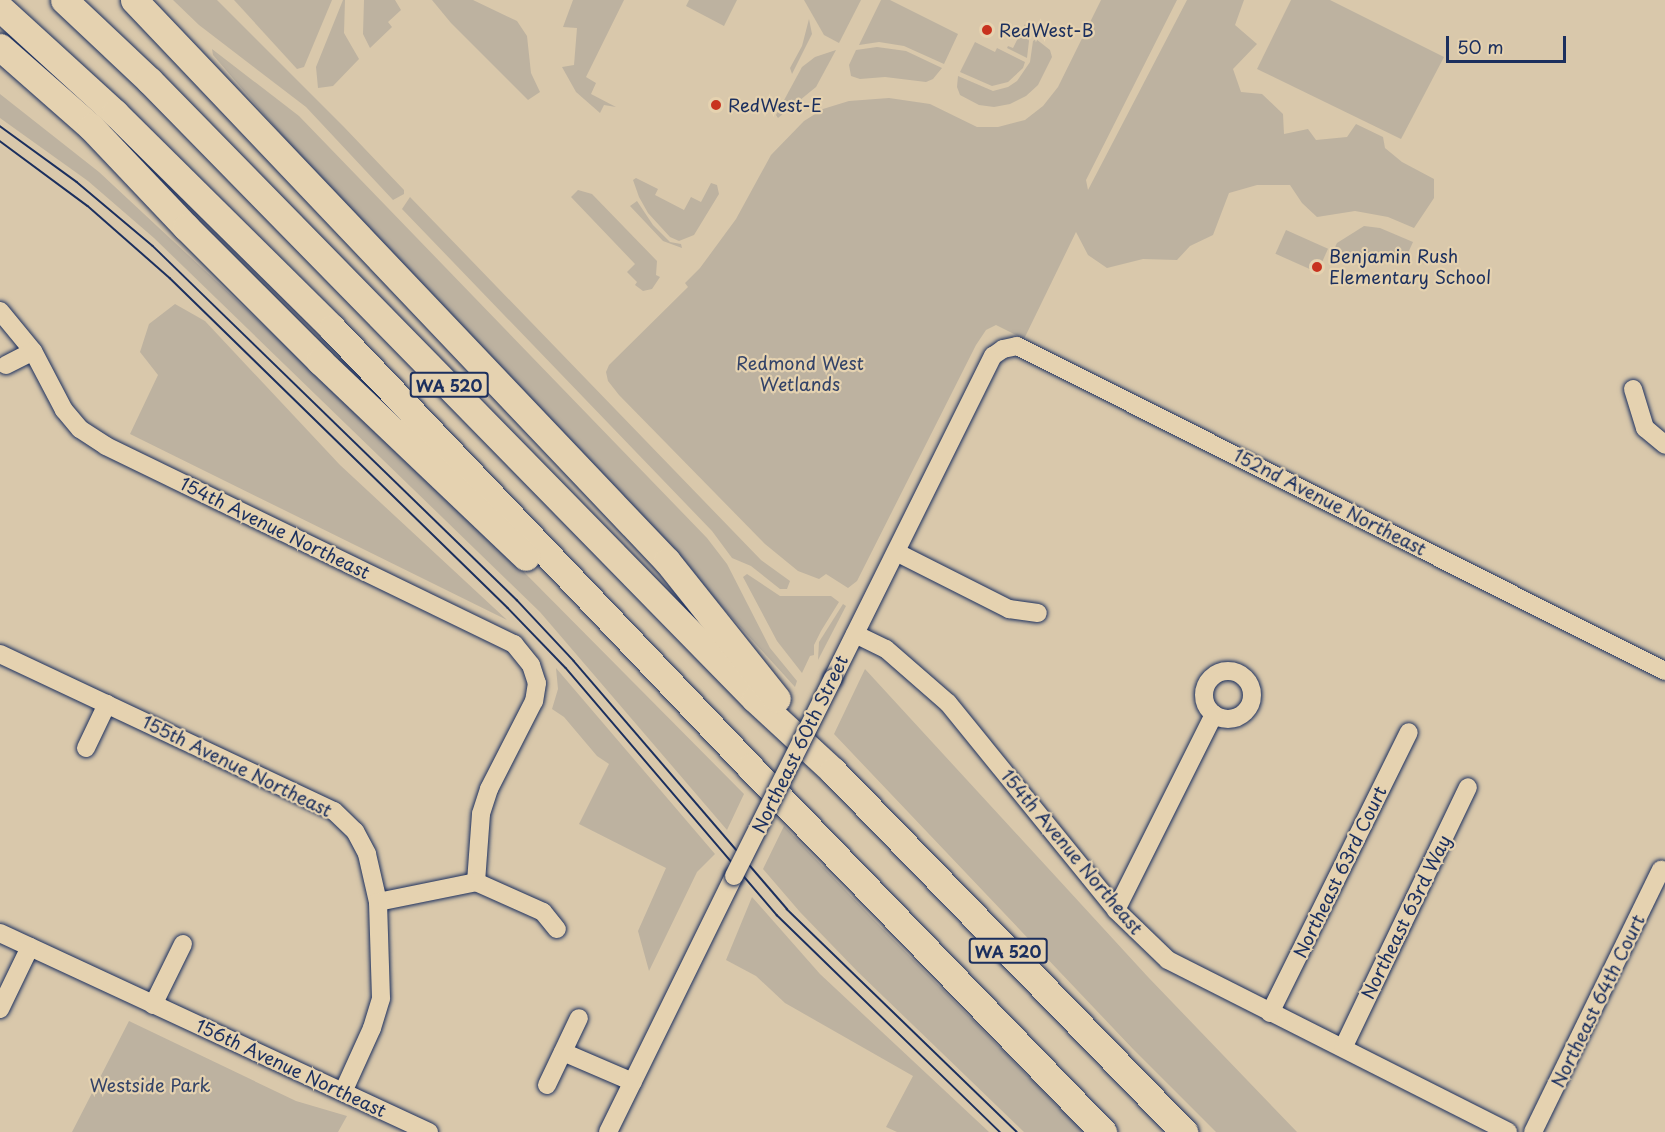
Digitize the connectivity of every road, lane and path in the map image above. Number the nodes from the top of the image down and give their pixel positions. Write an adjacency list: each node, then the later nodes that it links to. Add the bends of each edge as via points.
1 (64, 0): 23 (highway, WA 520, via 149,80 754,699)
2 (134, 0): 23 (highway, via 667,561)
3 (0, 8): 22 (highway, WA 520, via 115,113 332,328)
4 (0, 46): 6 (highway, via 91,127)
5 (0, 70): 6 (highway)
6 (186, 227): 22 (highway, via 320,361)
7 (0, 311): 8 (street, 154th Avenue Northeast)
8 (33, 351): 10 (street); 26 (street, 154th Avenue Northeast, via 64,410 80,429 106,446 514,644 531,665 537,683 534,701 489,789 481,814)
9 (993, 357): 13 (street, Northeast 60th Street); 17 (street, 152nd Avenue Northeast, via 1003,349 1017,346 1026,350)
10 (6, 365)
11 (1633, 389): 12 (street, via 1645,428)
12 (1665, 445)
13 (896, 552): 14 (street, via 1009,609); 15 (street, Northeast 60th Street)
14 (1038, 613)
15 (855, 634): 28 (street, 154th Avenue Northeast, via 886,649 948,703); 39 (street, Northeast 60th Street, bridge)
16 (0, 654): 18 (street, 155th Avenue Northeast)
17 (1665, 671)
18 (107, 704): 21 (street); 27 (street, 155th Avenue Northeast, via 334,811 355,831 367,854)
19 (1214, 714): 28 (street)
20 (1409, 732): 35 (street, Northeast 63rd Court)
21 (86, 748)
22 (750, 767): 44 (highway, WA 520)
23 (833, 771): 45 (highway, WA 520)
24 (1468, 787): 37 (street, Northeast 63rd Way)
25 (1661, 870): 47 (street, Northeast 64th Court)
26 (476, 882): 27 (street); 29 (street, via 543,912)
27 (378, 902): 41 (street, 155th Avenue Northeast, via 381,998)
28 (1116, 910): 35 (street, 154th Avenue Northeast, via 1168,960)
29 (557, 929)
30 (0, 933): 32 (street, 156th Avenue Northeast)
31 (183, 944): 33 (street)
32 (30, 947): 33 (street, 156th Avenue Northeast); 34 (street)
33 (153, 1005): 41 (street, 156th Avenue Northeast)
34 (0, 1009)
35 (1270, 1013): 37 (street, 154th Avenue Northeast)
36 (579, 1018): 38 (street)
37 (1343, 1048): 46 (street, 154th Avenue Northeast)
38 (563, 1052): 39 (street); 40 (street)
39 (633, 1082): 43 (street, Northeast 60th Street)
40 (547, 1085)
41 (343, 1092): 42 (street, 156th Avenue Northeast)
42 (429, 1132)
43 (608, 1132)
44 (1103, 1132)
45 (1184, 1132)
46 (1508, 1132)
47 (1533, 1132)

